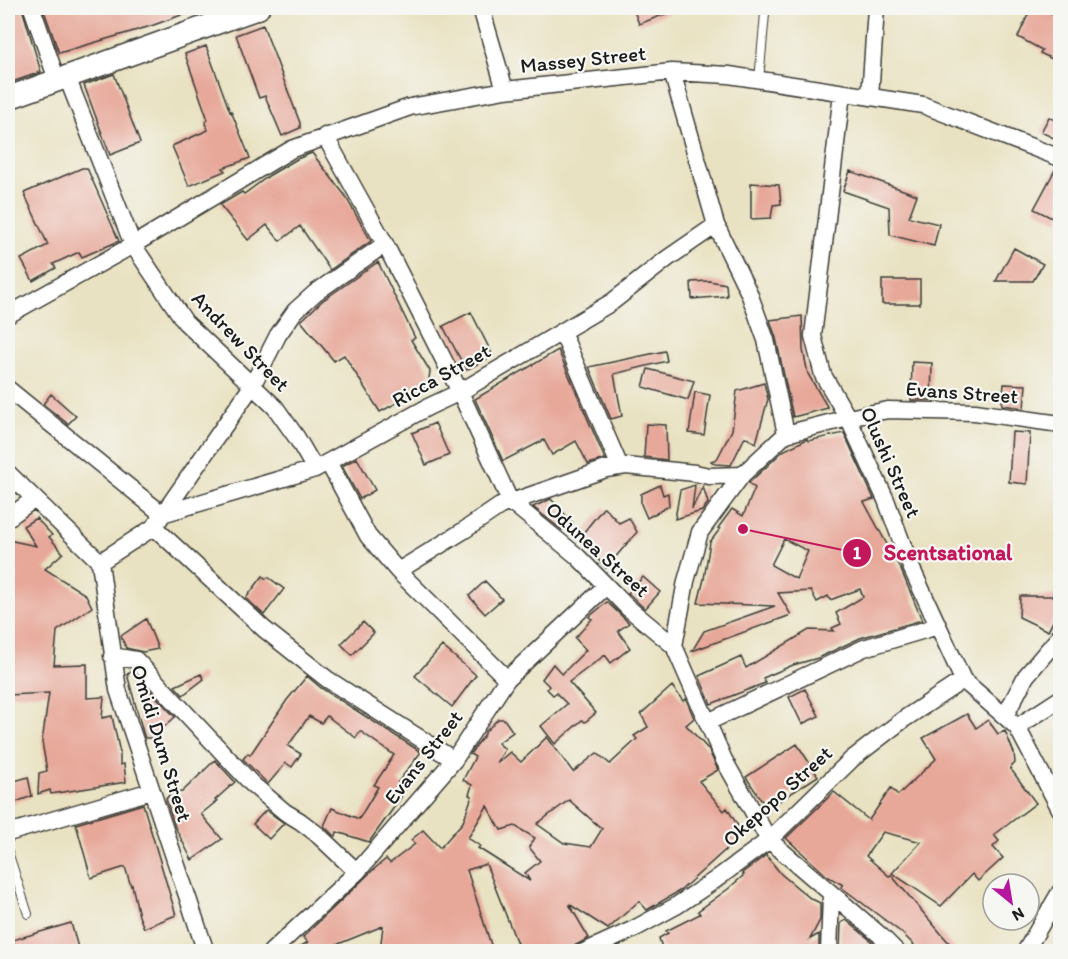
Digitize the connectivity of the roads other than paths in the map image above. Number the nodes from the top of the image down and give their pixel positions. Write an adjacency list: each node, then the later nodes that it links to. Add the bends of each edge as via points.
1 (32, 8): 7 (street, Andrew Street)
2 (258, 8): 7 (main road)
3 (481, 8): 9 (street)
4 (763, 8): 8 (lane)
5 (876, 8): 11 (street)
6 (672, 72): 8 (street, Massey Street); 9 (street, Massey Street); 15 (street)
7 (62, 79): 12 (main road); 17 (street, Andrew Street)
8 (759, 80): 10 (street, Massey Street)
9 (505, 90): 13 (street, Massey Street, via 410,107)
10 (842, 93): 11 (street, Massey Street); 23 (street, Olushi Street, via 813,336 823,375)
11 (870, 97): 14 (street, Massey Street, via 923,105)
12 (8, 98)
13 (325, 136): 16 (street, Odunea Street); 17 (street, Massey Street, via 292,149)
14 (1060, 158)
15 (716, 225): 19 (street, Ricca Street, via 612,302); 25 (street, via 749,293 766,340)
16 (385, 244): 20 (street, via 295,311); 22 (street, Odunea Street)
17 (133, 245): 18 (street, Massey Street); 20 (street, Andrew Street, via 185,322)
18 (8, 315)
19 (562, 332): 22 (street, Ricca Street); 27 (street)
20 (252, 386): 26 (street, Andrew Street, via 275,407); 33 (street)
21 (8, 389): 33 (street)
22 (460, 392): 26 (street, Ricca Street); 31 (street, Odunea Street)
23 (848, 418): 24 (street, Evans Street, via 888,410 975,412); 25 (street, Evans Street); 37 (street, Olushi Street)
24 (1060, 424)
25 (786, 434): 29 (street, Evans Street)
26 (322, 465): 33 (street, Ricca Street); 35 (street, Andrew Street, via 368,536)
27 (620, 467): 29 (street, via 709,476); 31 (street)
28 (8, 473): 30 (street)
29 (742, 475): 39 (street, Evans Street, via 700,532)
30 (34, 499): 32 (street); 34 (street)
31 (510, 501): 35 (street); 36 (street, Odunea Street, via 577,556)
32 (8, 518)
33 (158, 520): 34 (street); 46 (street, via 264,629 327,679)
34 (100, 562): 40 (street, Omidi Dum Street)
35 (398, 571): 41 (street, Andrew Street)
36 (605, 587): 39 (street, Odunea Street); 41 (street, Evans Street)
37 (938, 626): 42 (street, Olushi Street); 44 (street, via 864,648)
38 (1059, 636): 45 (street, via 1026,676)
39 (674, 646): 44 (street, Odunea Street)
40 (112, 656): 47 (street, Omidi Dum Street, via 118,690); 52 (street, via 136,660 252,784 317,834)
41 (507, 679): 46 (street, Evans Street)
42 (963, 680): 45 (street, Olushi Street); 50 (street, Okepopo Street, via 852,759)
43 (1060, 699): 45 (street)
44 (708, 722): 50 (street, Odunea Street, via 724,760)
45 (1011, 722): 48 (street, Olushi Street)
46 (454, 760): 52 (street, Evans Street)
47 (151, 791): 49 (street); 56 (street, Omidi Dum Street)
48 (1060, 809)
49 (8, 833)
50 (769, 840): 54 (street, Odunea Street); 58 (street, Okepopo Street, via 676,906)
51 (8, 852): 55 (lane)
52 (357, 872): 57 (street, Evans Street)
53 (1060, 892): 61 (street)
54 (831, 895): 59 (street); 60 (street, Odunea Street)
55 (28, 914)
56 (206, 951)
57 (271, 951)
58 (584, 951)
59 (828, 951)
60 (897, 951)
61 (1025, 951)

